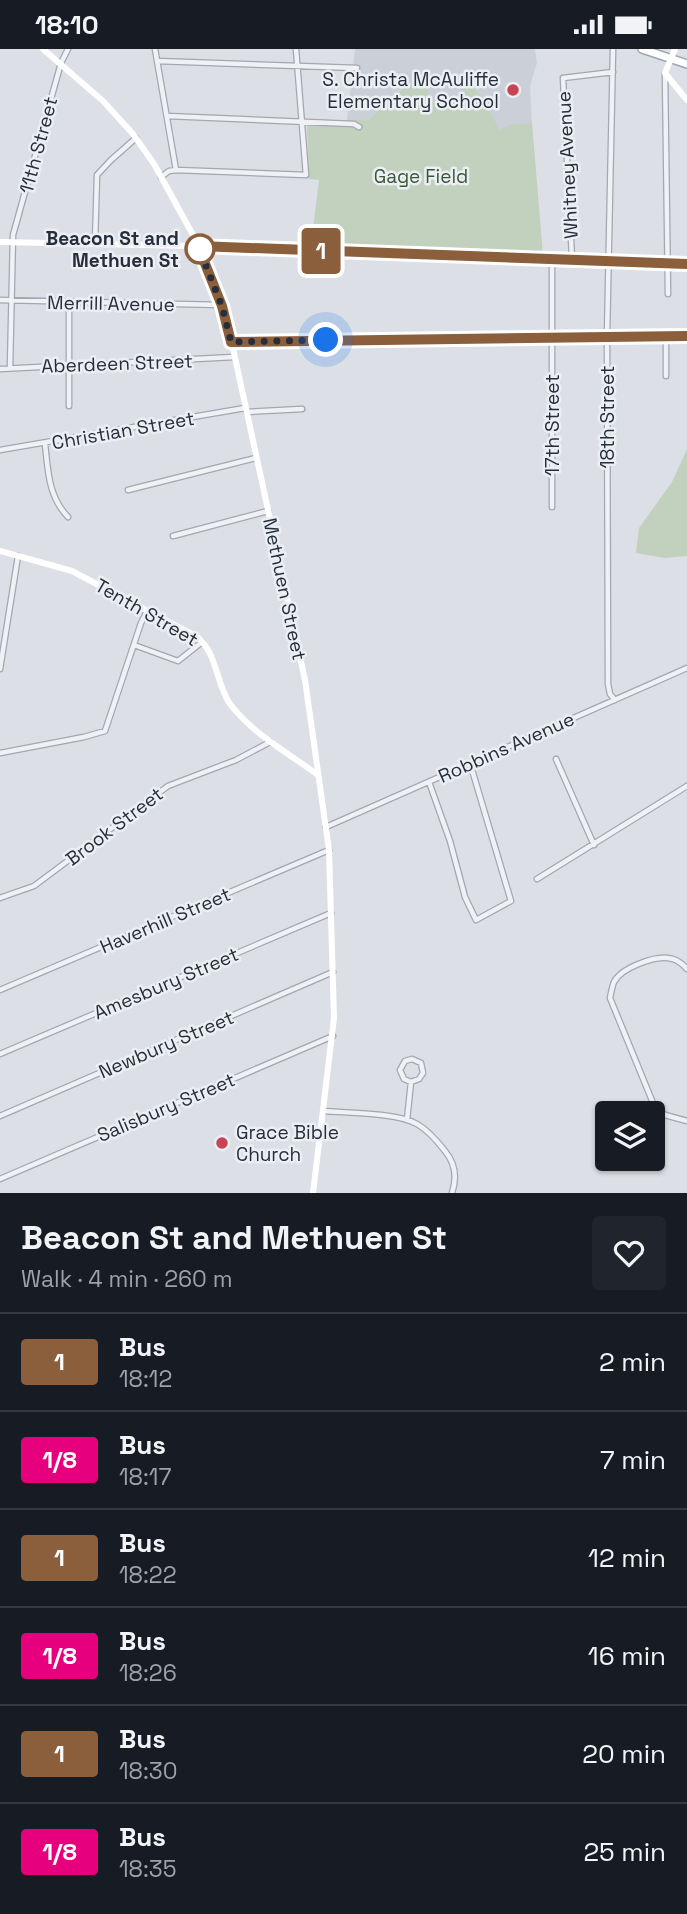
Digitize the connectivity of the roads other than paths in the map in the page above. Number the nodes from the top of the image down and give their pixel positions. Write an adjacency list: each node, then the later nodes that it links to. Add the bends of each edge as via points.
1 (43, 49): 10 (street, Methuen Street)
2 (68, 49): 10 (street, 11th Street)
3 (155, 49): 9 (street)
4 (296, 49): 12 (street)
5 (613, 49): 14 (street, 18th Street)
6 (642, 49): 8 (main road)
7 (675, 49): 8 (street)
8 (670, 58): 11 (main road); 15 (street)
9 (157, 61): 12 (street); 17 (street)
10 (61, 62): 20 (street, Methuen Street); 24 (street, 11th Street)
11 (687, 64)
12 (297, 66): 13 (street); 18 (street)
13 (358, 68)
14 (613, 72): 28 (street, Whitney Avenue, via 563,78); 29 (street, 18th Street)
15 (665, 73): 16 (street); 30 (street)
16 (687, 100)
17 (167, 116): 18 (street); 21 (street)
18 (301, 122): 19 (street); 21 (street, via 306,175)
19 (359, 127)
20 (136, 138): 22 (street, Methuen Street); 25 (street, via 97,174)
21 (176, 170): 22 (street)
22 (161, 177): 26 (street, Methuen Street)
23 (0, 242): 24 (street)
24 (12, 242): 25 (street); 34 (street, 11th Street)
25 (95, 243): 26 (street)
26 (198, 246): 27 (street); 36 (street, Methuen Street)
27 (552, 258): 28 (street); 39 (street, 17th Street)
28 (572, 259): 29 (street)
29 (610, 261): 30 (street); 37 (street, 18th Street)
30 (668, 263): 31 (street); 32 (street)
31 (687, 264)
32 (668, 294)
33 (0, 300): 34 (street, Merrill Avenue)
34 (11, 300): 35 (street, Merrill Avenue); 44 (street, 11th Street)
35 (69, 303): 36 (street, Merrill Avenue); 43 (street)
36 (222, 305): 41 (street, Methuen Street)
37 (607, 336): 39 (street); 40 (street); 65 (street, 18th Street, via 608,684)
38 (687, 336): 40 (street)
39 (552, 337): 41 (street); 54 (street, 17th Street)
40 (666, 337): 46 (street)
41 (231, 342): 42 (street, Methuen Street)
42 (234, 357): 43 (street, Aberdeen Street); 49 (street, Methuen Street)
43 (69, 364): 44 (street, Aberdeen Street); 47 (street)
44 (10, 368): 45 (street, Aberdeen Street)
45 (0, 369)
46 (666, 376)
47 (69, 406)
48 (302, 409): 49 (street, Christian Street)
49 (245, 410): 50 (street, Christian Street); 52 (street, Methuen Street)
50 (45, 444): 51 (street, Christian Street); 56 (street, via 52,492)
51 (0, 450)
52 (256, 458): 53 (street); 55 (street, Methuen Street)
53 (128, 490)
54 (552, 507)
55 (268, 511): 57 (street); 70 (street, Methuen Street, via 304,680)
56 (68, 517)
57 (173, 536)
58 (0, 551): 59 (street, Tenth Street)
59 (18, 555): 60 (street, Tenth Street, via 72,571); 64 (street)
60 (147, 611): 61 (street, Tenth Street); 62 (street)
61 (203, 641): 62 (street, via 179,660); 66 (street, Tenth Street, via 226,698)
62 (134, 645): 67 (street, via 105,731)
63 (687, 668): 65 (street, Robbins Avenue)
64 (0, 669)
65 (615, 699): 69 (street, Robbins Avenue)
66 (270, 742): 70 (street, Tenth Street); 77 (street, Brook Street, via 168,786 34,886)
67 (0, 753)
68 (556, 759): 74 (street)
69 (470, 763): 71 (street, Robbins Avenue); 71 (street, via 511,901 476,920)
70 (318, 775): 73 (street, Methuen Street)
71 (429, 782): 73 (street, Robbins Avenue)
72 (687, 786): 74 (street)
73 (326, 827): 75 (street, Methuen Street)
74 (594, 845): 76 (street)
75 (329, 850): 78 (street, Methuen Street); 81 (street, Haverhill Street)
76 (537, 879)
77 (0, 898)
78 (332, 913): 80 (street, Methuen Street); 83 (street, Amesbury Street)
79 (687, 969): 88 (street, via 665,958 646,963 619,976 610,998 653,1103 665,1115)
80 (333, 972): 82 (street, Methuen Street); 86 (street, Newbury Street)
81 (0, 990)
82 (332, 1035): 85 (street, Methuen Street); 89 (street, Salisbury Street)
83 (0, 1054)
84 (411, 1082): 84 (street, via 400,1070 412,1059 421,1063 423,1070 419,1079); 87 (street)
85 (324, 1111): 87 (street); 90 (street, Methuen Street)
86 (0, 1116)
87 (407, 1120): 91 (street, via 426,1130 449,1156 455,1177)
88 (687, 1121)
89 (0, 1179)
90 (313, 1193)
91 (452, 1193)

